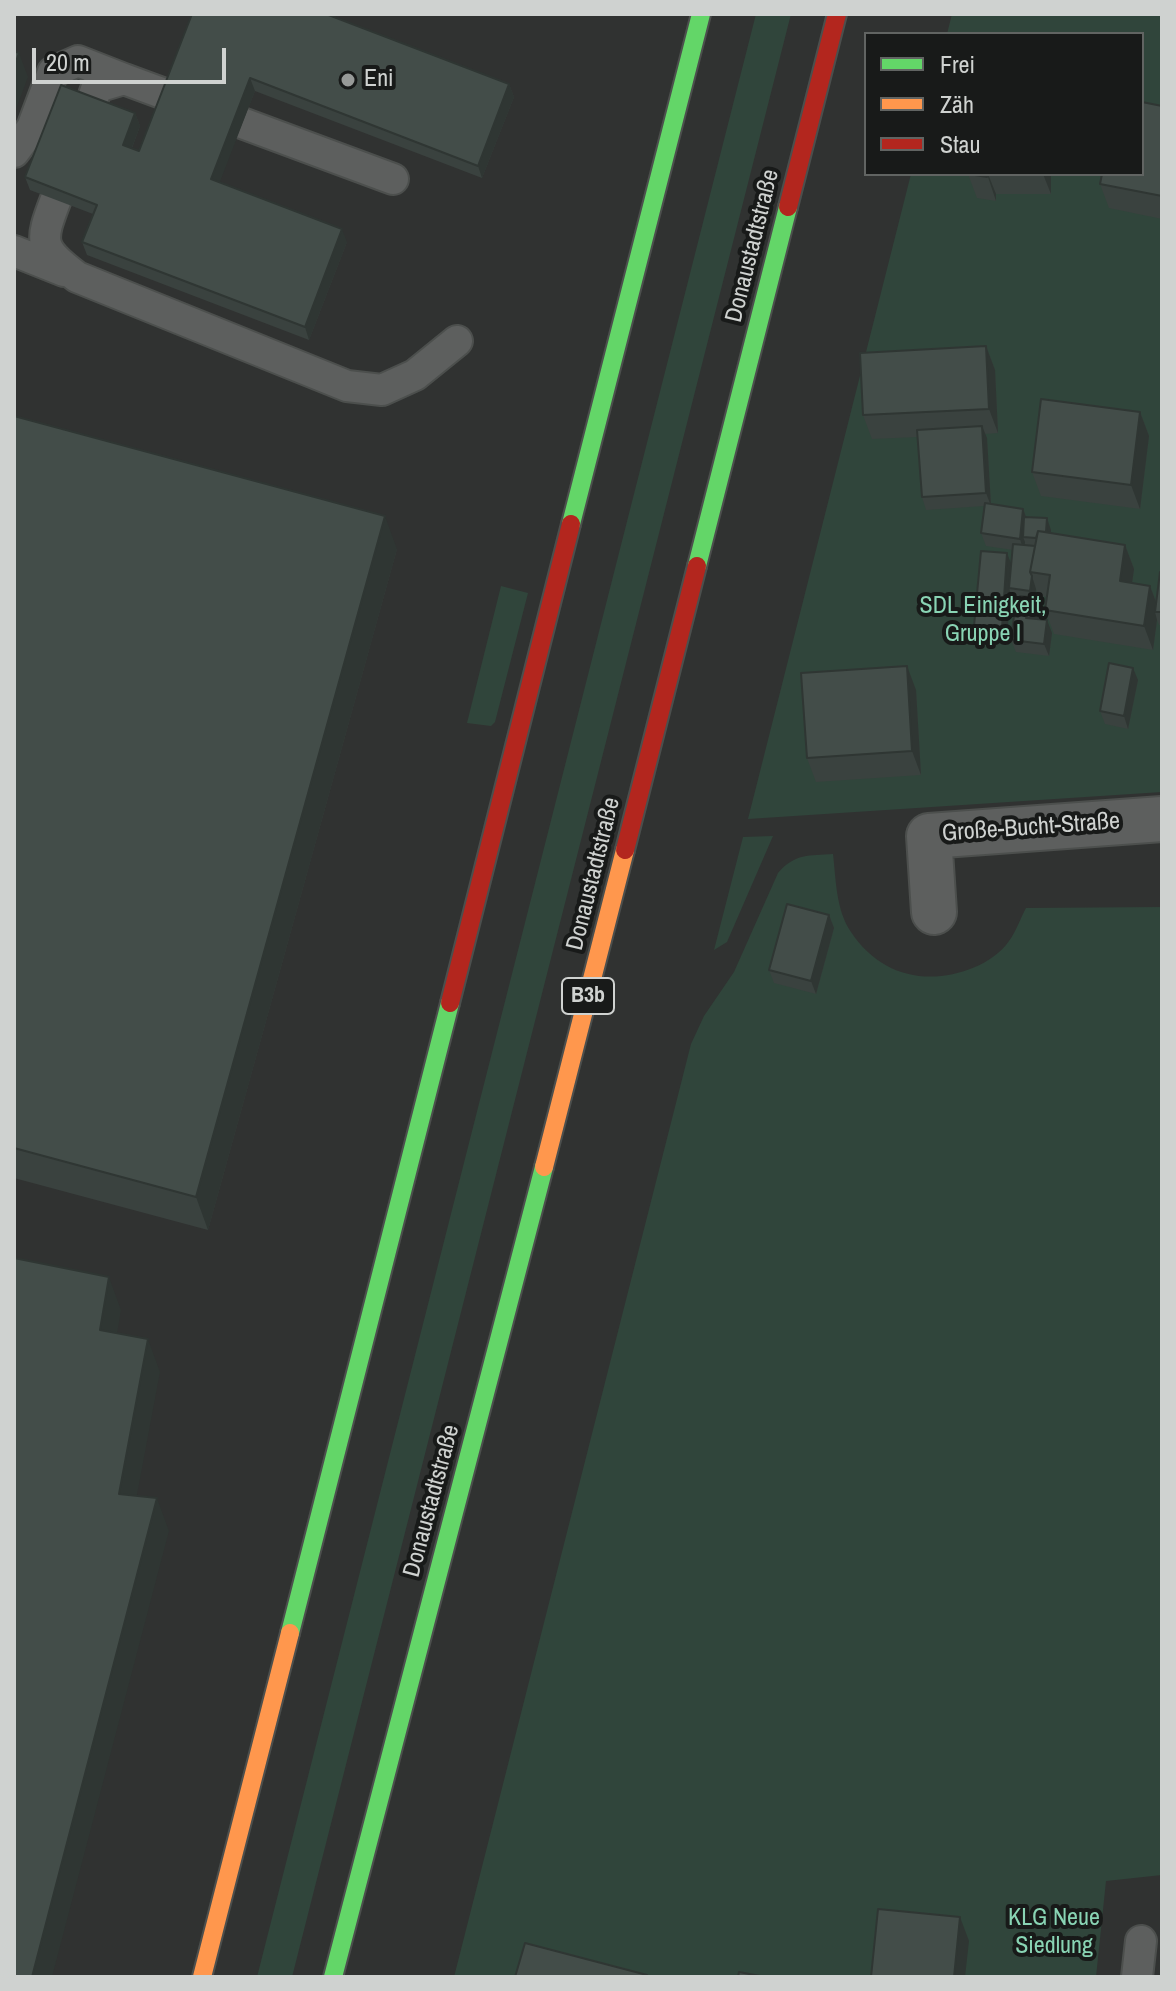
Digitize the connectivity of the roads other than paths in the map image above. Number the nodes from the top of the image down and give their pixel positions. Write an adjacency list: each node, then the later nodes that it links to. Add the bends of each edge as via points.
1 (701, 14): 16 (main road)
2 (837, 14): 17 (main road, Donaustadtstraße / B3b)
3 (124, 79): 4 (lane); 5 (lane, via 97,87); 7 (lane, via 78,61 53,72 32,128)
4 (170, 96)
5 (90, 106)
6 (242, 123): 8 (lane)
7 (14, 152)
8 (393, 179)
9 (56, 199): 11 (lane, via 44,232 47,245 51,257)
10 (14, 251): 11 (lane)
11 (77, 277): 12 (lane, via 347,386 382,390 415,375)
12 (457, 341)
13 (1162, 819): 14 (street, Große-Bucht-Straße, via 929,836)
14 (934, 912)
15 (1141, 1941): 18 (lane)
16 (202, 1977)
17 (333, 1977)
18 (1137, 1977)

